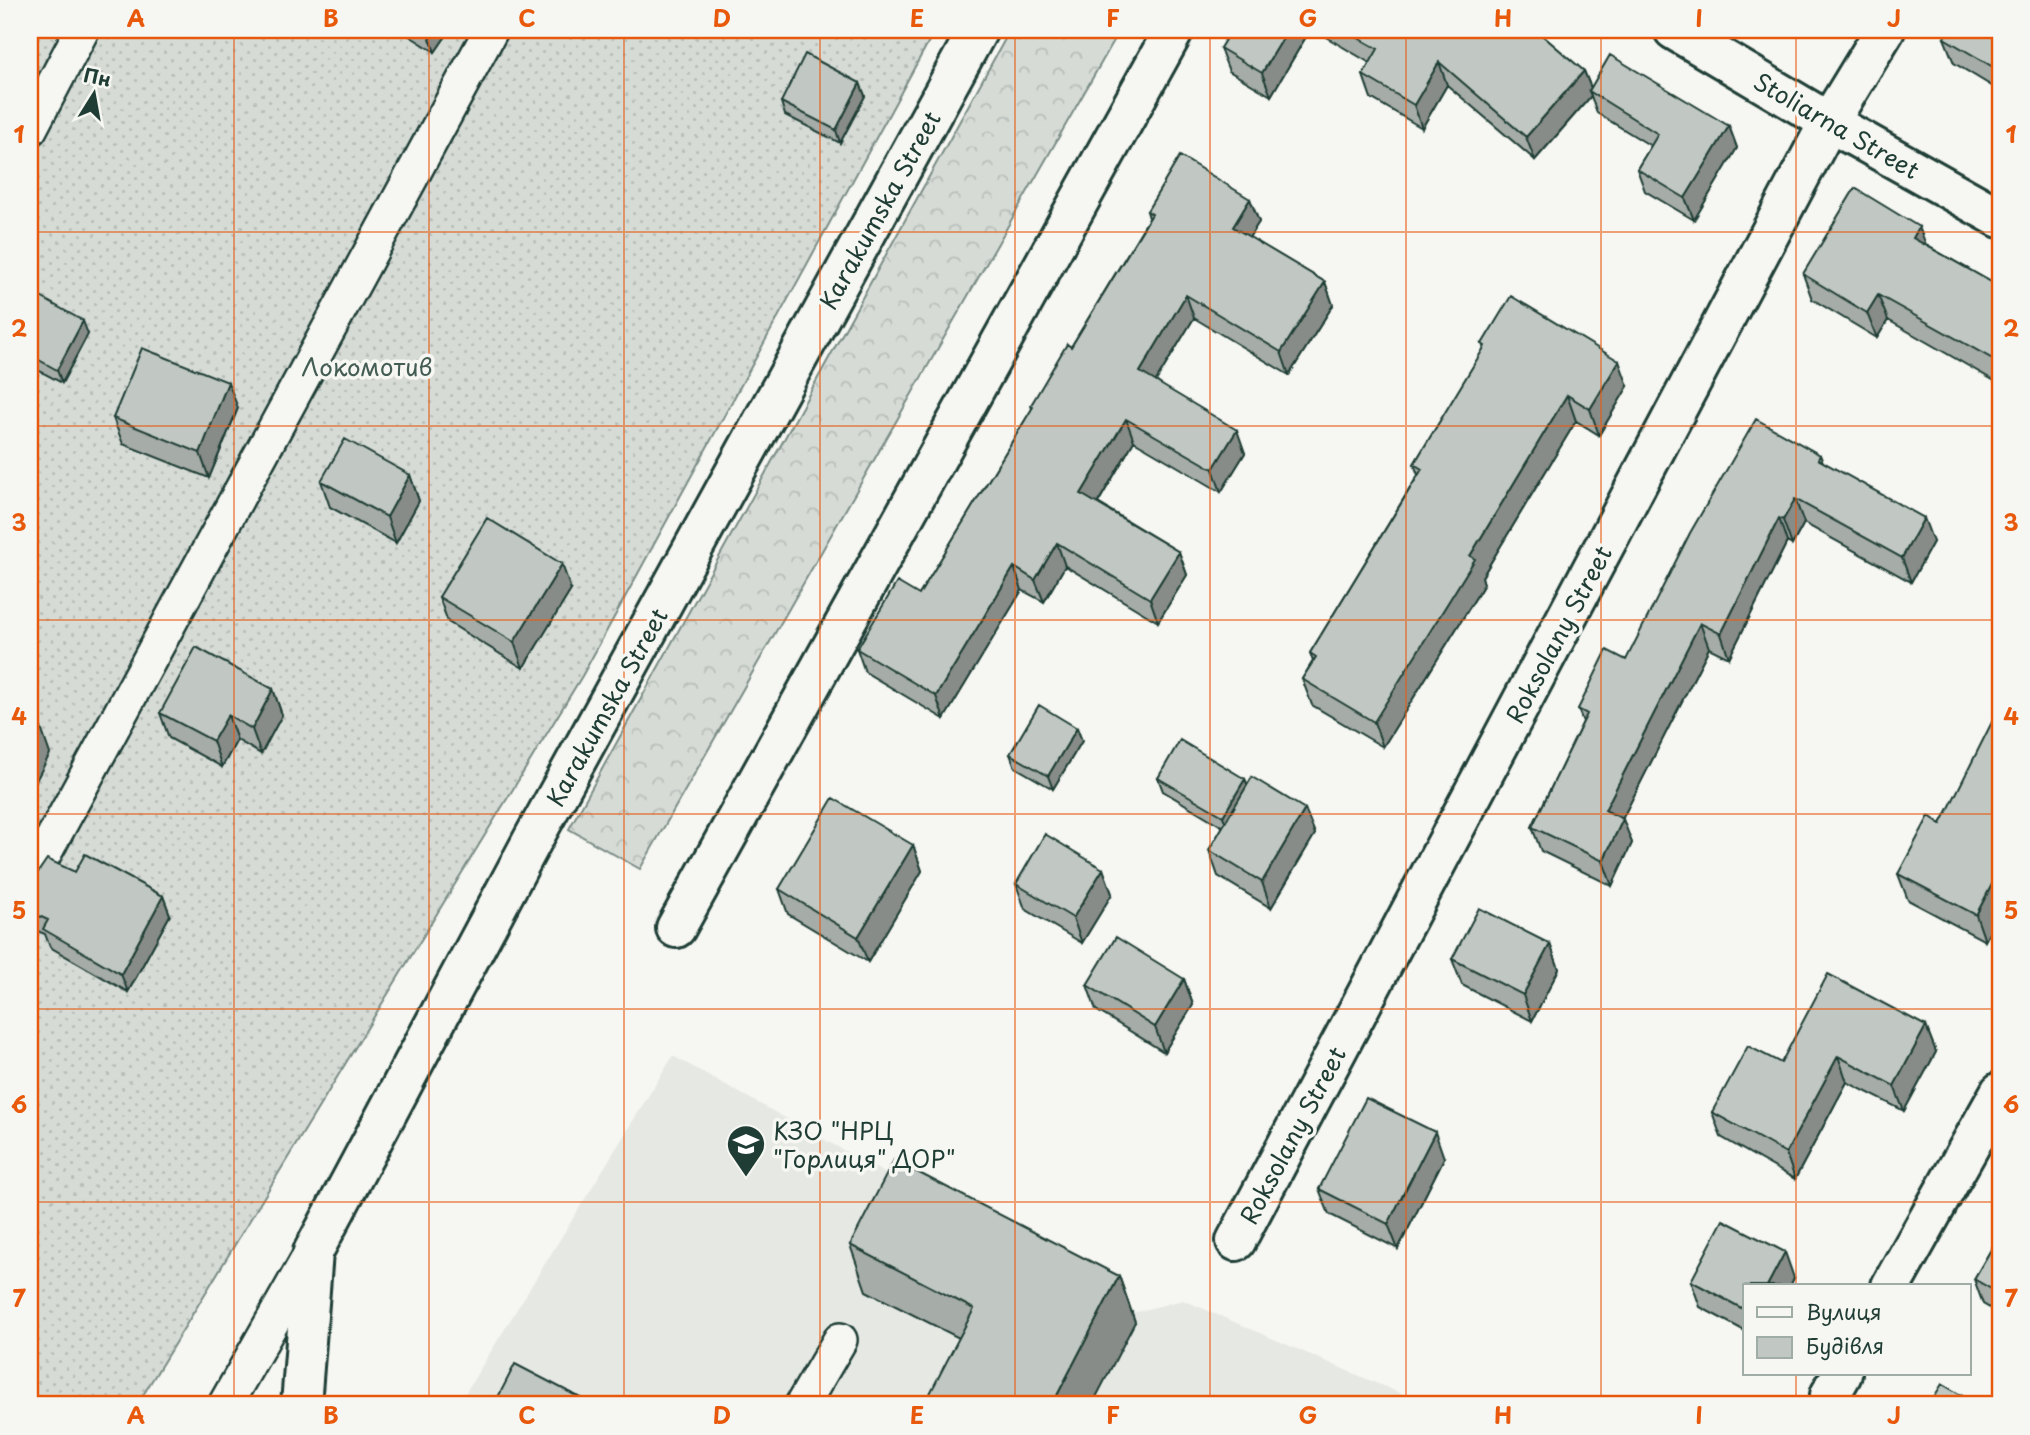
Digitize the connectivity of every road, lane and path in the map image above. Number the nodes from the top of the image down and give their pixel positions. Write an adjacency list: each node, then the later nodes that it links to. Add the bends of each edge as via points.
1 (82, 30): 8 (lane)
2 (491, 30): 10 (lane)
3 (978, 30): 14 (street, Karakumska Street)
4 (1174, 30): 11 (street)
5 (1674, 30): 7 (street, Stoliarna Street)
6 (1885, 30): 7 (street, Roksolany Street)
7 (1829, 122): 9 (street, Stoliarna Street); 13 (street, Roksolany Street)
8 (30, 129)
9 (2000, 218)
10 (30, 880)
11 (676, 928)
12 (2000, 1092): 15 (street)
13 (1236, 1241)
14 (313, 1252): 17 (lane); 18 (street, Karakumska Street)
15 (1892, 1284)
16 (840, 1340): 19 (lane)
17 (225, 1405)
18 (301, 1405)
19 (802, 1405)

